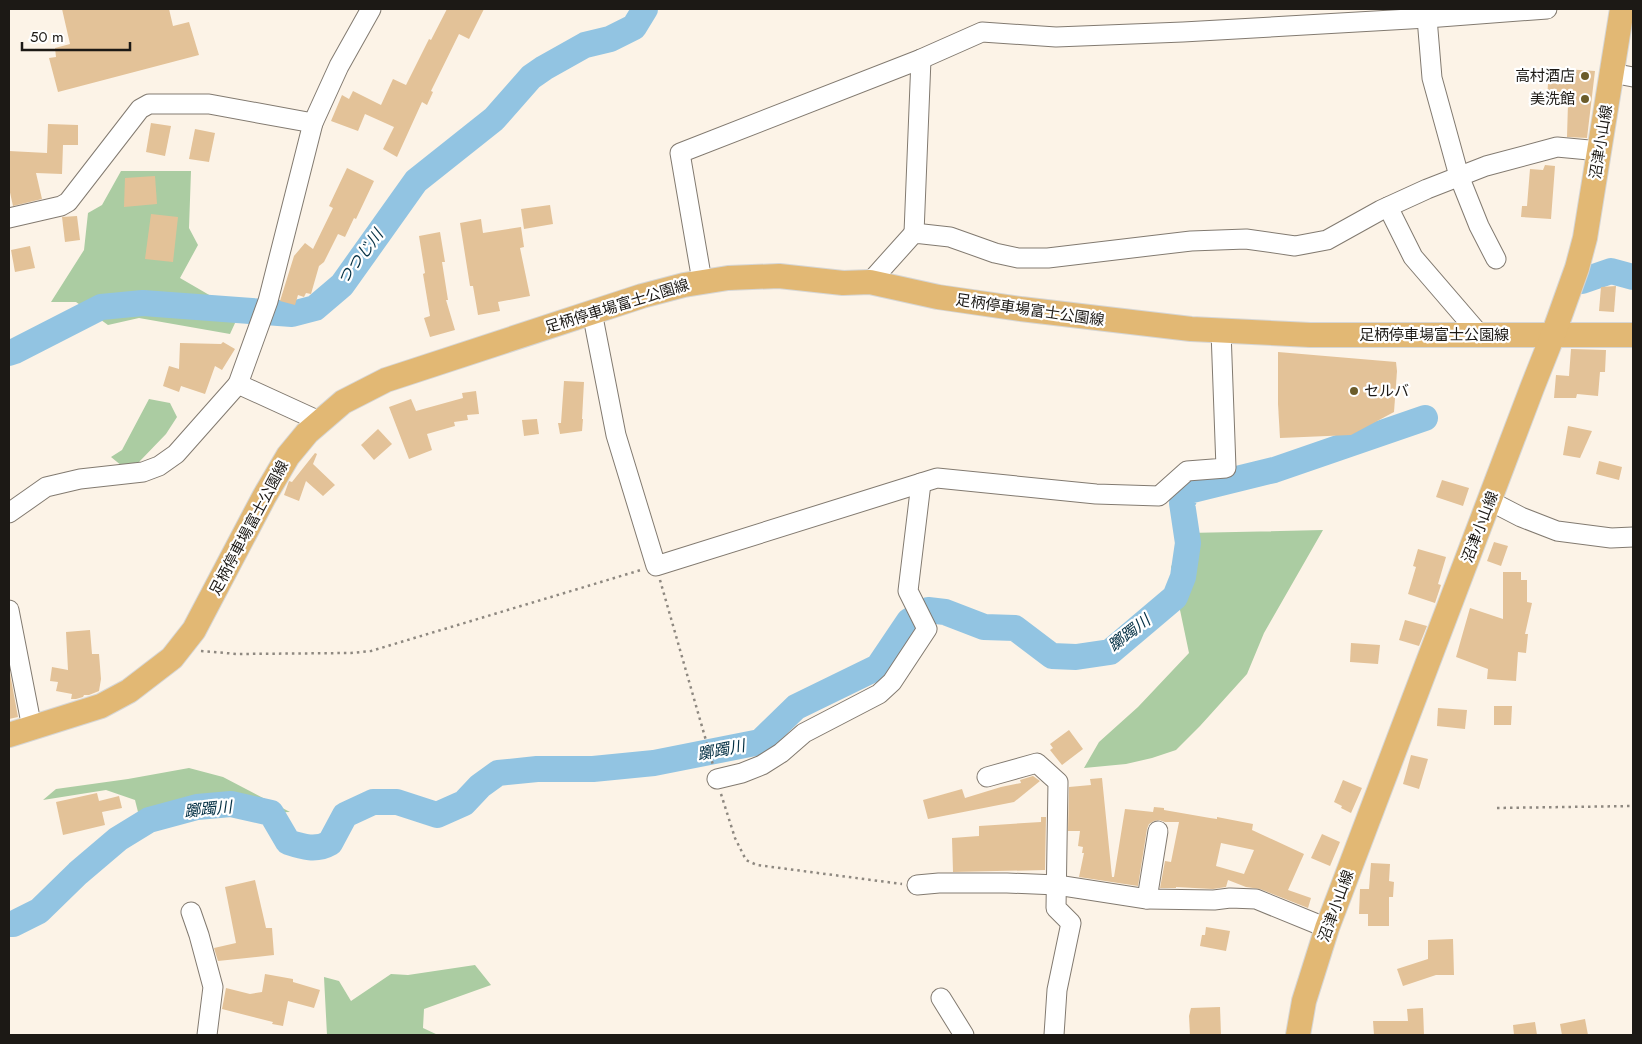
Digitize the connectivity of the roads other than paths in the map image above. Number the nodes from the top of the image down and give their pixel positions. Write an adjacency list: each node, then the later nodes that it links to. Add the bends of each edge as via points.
1 (371, 9): 7 (street, via 339,66)
2 (1547, 9): 4 (street)
3 (1622, 9): 6 (main road, 沼津小山線)
4 (1427, 18): 5 (street, via 1101,35 982,32); 9 (street, via 1432,78)
5 (922, 59): 12 (street); 14 (street, via 680,153)
6 (1623, 75): 8 (main road, 沼津小山線)
7 (314, 124): 11 (street, via 209,104 149,104 140,109 68,202); 21 (street, via 268,301)
8 (1600, 151): 9 (street, via 1557,147); 18 (main road, 沼津小山線, via 1583,246)
9 (1459, 176): 10 (street); 13 (street)
10 (1388, 207): 12 (street, via 1327,240 1295,246 1246,239 1018,258 950,237); 20 (street, via 1413,257)
11 (9, 218)
12 (914, 233): 15 (street)
13 (1496, 259)
14 (702, 281): 15 (main road, 足柄停車場富士公園線, via 780,276 843,283); 16 (main road, 足柄停車場富士公園線)
15 (870, 282): 17 (main road, 足柄停車場富士公園線, via 938,297 1021,309)
16 (592, 312): 22 (main road, 足柄停車場富士公園線, via 386,380 343,402); 23 (street, via 616,435 656,566)
17 (1221, 331): 20 (main road, 足柄停車場富士公園線); 23 (street, via 1226,468 1187,471 1158,496 1096,494 937,478)
18 (1553, 335): 19 (main road, 足柄停車場富士公園線); 20 (main road, 足柄停車場富士公園線); 24 (main road, 沼津小山線)
19 (1633, 335)
20 (1481, 336)
21 (238, 384): 22 (street); 25 (street, via 176,454 159,466 143,472 80,479 46,487)
22 (319, 421): 28 (main road, 足柄停車場富士公園線, via 288,456 194,630 172,658 151,676 101,706)
23 (921, 484): 30 (street, via 908,591 927,629 892,682 879,694 804,733 782,753 762,765 742,773)
24 (1490, 501): 26 (street, via 1557,531 1611,538); 37 (main road, 沼津小山線)
25 (9, 513)
26 (1633, 537)
27 (9, 610): 28 (street)
28 (32, 728): 29 (main road, 足柄停車場富士公園線)
29 (9, 735)
30 (716, 776)
31 (987, 777): 34 (street, via 1037,763 1058,782)
32 (1158, 831): 35 (street)
33 (917, 885): 34 (street)
34 (1057, 885): 35 (street); 41 (street, via 1056,908 1071,922 1057,990)
35 (1147, 899): 37 (street, via 1256,899)
36 (191, 912): 39 (street, via 213,987)
37 (1327, 928): 42 (main road, 沼津小山線, via 1304,1001)
38 (941, 998): 40 (street)
39 (207, 1035)
40 (964, 1035)
41 (1054, 1035)
42 (1298, 1035)

